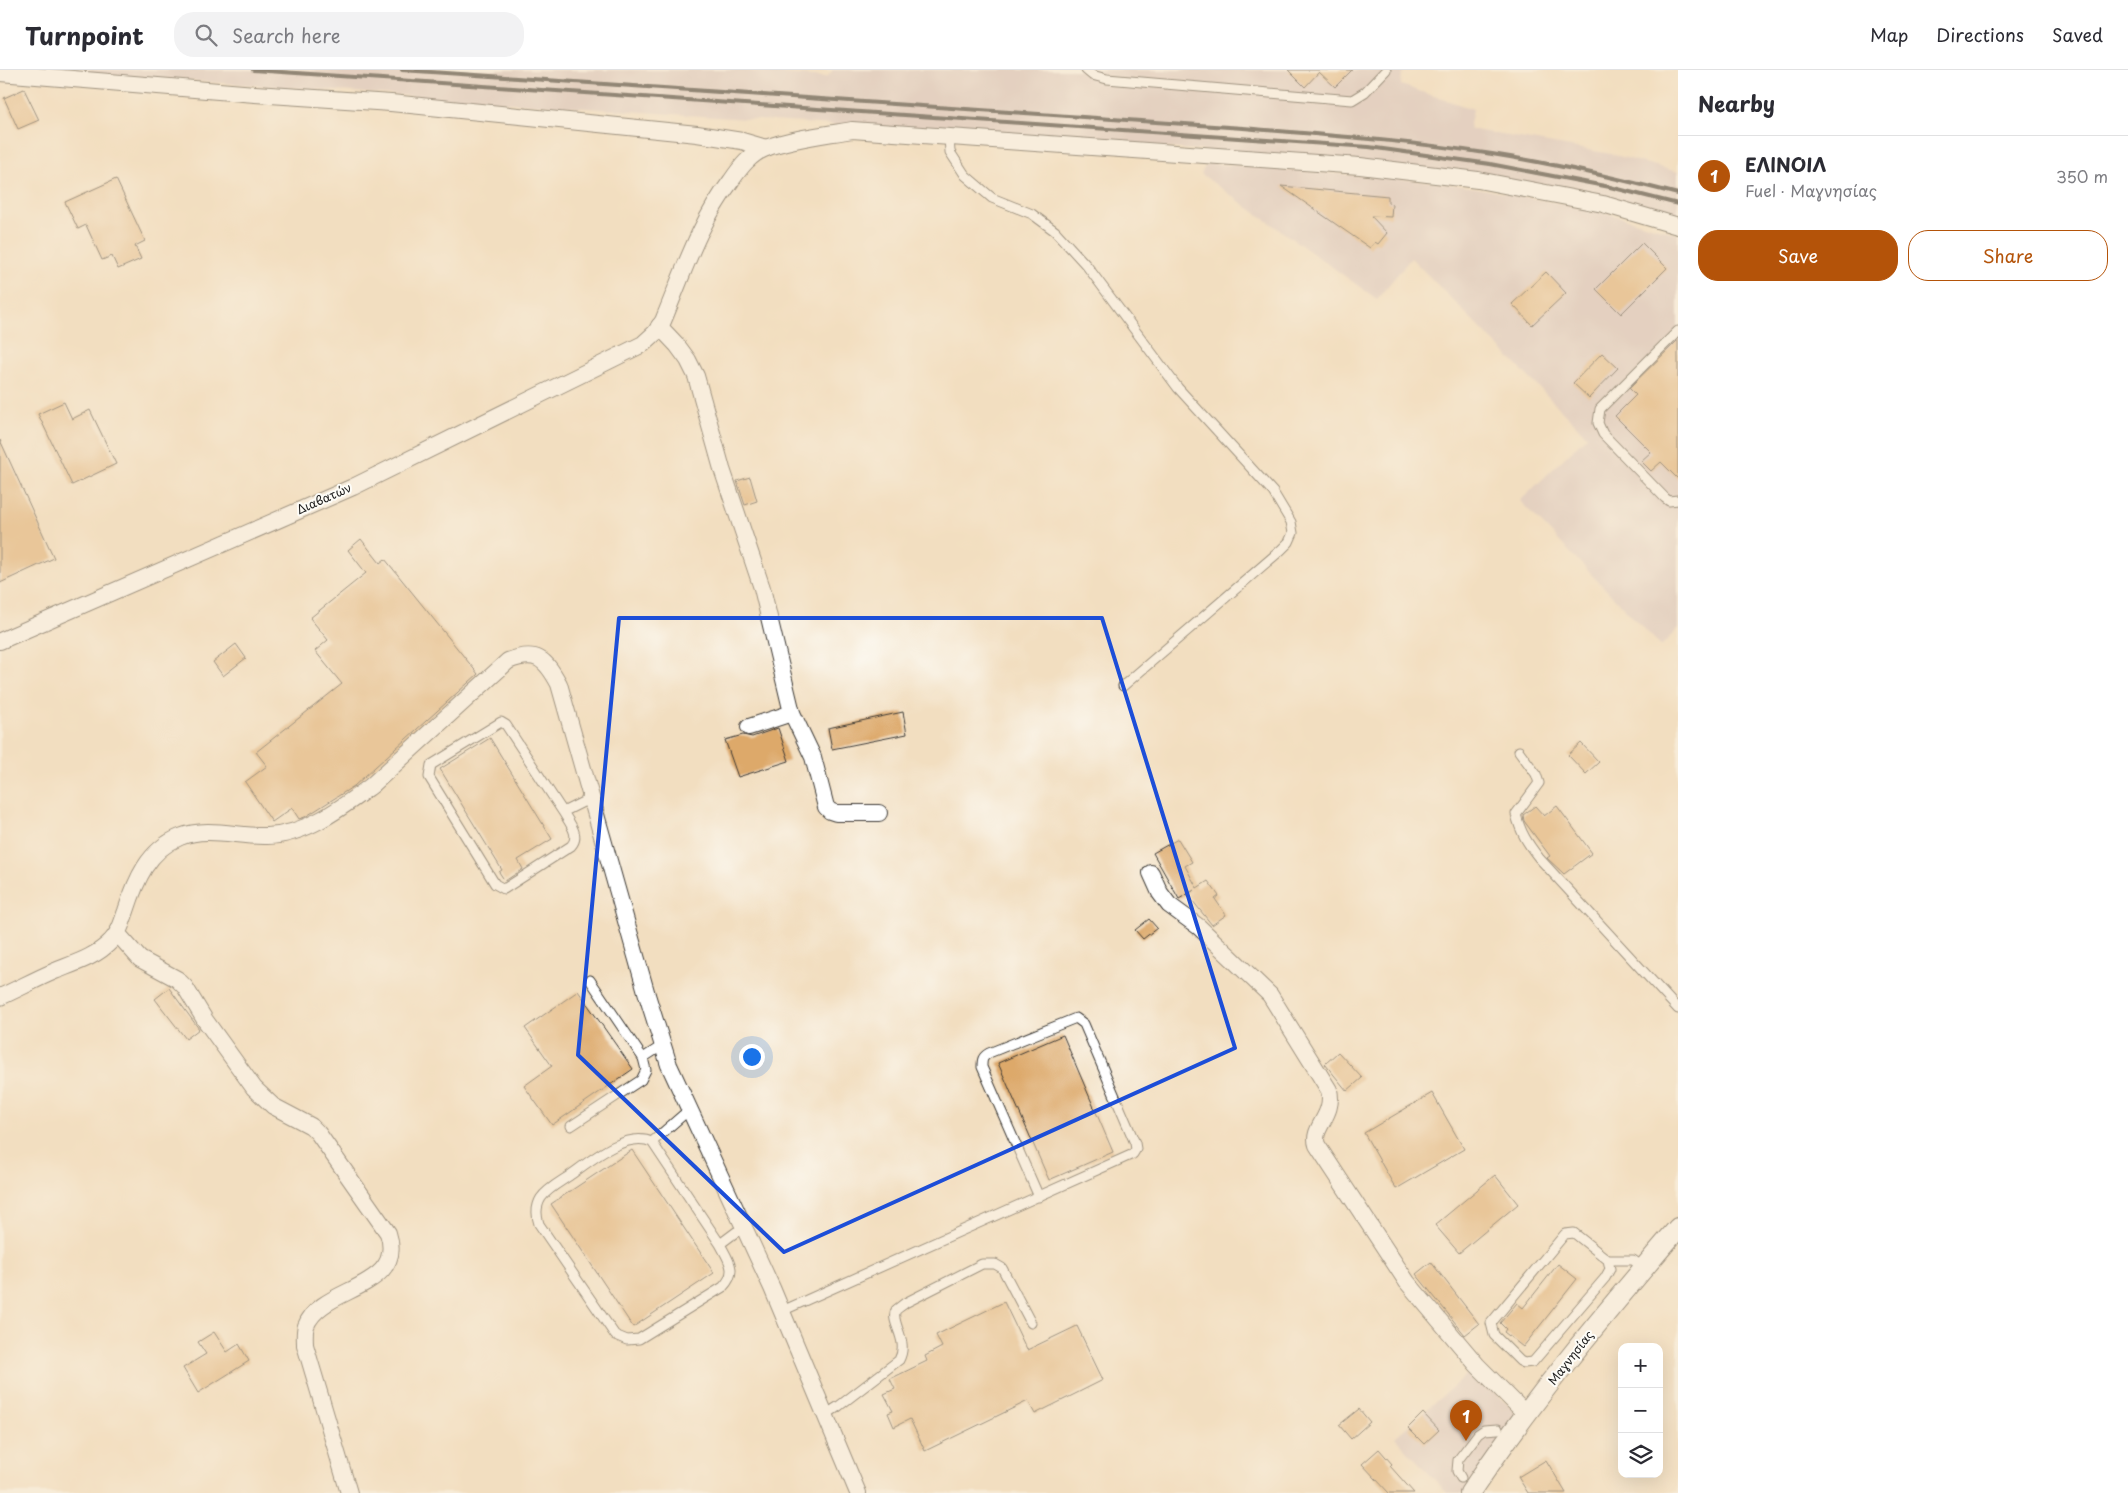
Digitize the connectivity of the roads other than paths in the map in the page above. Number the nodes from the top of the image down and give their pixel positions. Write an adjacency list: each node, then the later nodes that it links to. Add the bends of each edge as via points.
1 (1086, 70): 2 (lane, via 1107,79 1352,100 1365,92)
2 (1386, 70)
3 (0, 73): 5 (street, via 391,103 697,134)
4 (949, 137): 5 (street, via 852,130); 6 (street, via 1360,166 1478,180 1603,204); 11 (lane, via 950,152 965,175 992,198 1032,214 1054,231 1087,266 1167,373 1273,492 1292,522 1293,533 1289,542)
5 (766, 148): 7 (street, via 744,163 719,196 698,233)
6 (1678, 226)
7 (659, 326): 10 (street, Διαβατών, via 643,344 353,487); 12 (street, via 677,345 696,376 722,469 762,588)
8 (1678, 330): 9 (lane, via 1600,409 1598,423 1603,434 1665,498)
9 (1678, 500)
10 (0, 641)
11 (1123, 686)
12 (792, 713): 13 (street); 17 (street, via 813,757 822,796 830,811)
13 (749, 727)
14 (1520, 751): 22 (lane, via 1539,783 1516,814 1527,843)
15 (592, 798): 16 (lane); 19 (street, via 559,684 542,660 522,656 508,661 371,786 326,816 296,831 267,836 202,833 180,837 168,844 144,866); 23 (street)
16 (563, 812): 16 (lane, via 575,835 574,843 508,887 501,888 495,884 429,777 431,765 501,722)
17 (879, 813)
18 (1151, 873): 37 (street, via 1169,905 1186,915 1270,995 1329,1090 1329,1111 1317,1132 1317,1145 1407,1282 1477,1366)
19 (117, 933): 21 (street, via 98,952 80,962); 40 (street, via 140,959 185,986 254,1088 273,1106 318,1133 388,1233 391,1253 385,1269 323,1306 306,1324 304,1333)
20 (590, 980): 24 (lane)
21 (0, 997)
22 (1678, 1009)
23 (663, 1044): 24 (lane); 25 (street)
24 (642, 1058): 26 (lane, via 646,1070 641,1080)
25 (691, 1111): 27 (lane); 30 (street)
26 (571, 1126)
27 (652, 1142): 31 (lane); 31 (lane, via 640,1138 609,1149 546,1192 537,1207 539,1224 615,1335 627,1340 639,1339 723,1287 731,1269)
28 (1039, 1197): 28 (lane, via 1126,1159 1136,1149 1084,1024 1076,1018 989,1053 982,1060 982,1067); 34 (lane)
29 (1678, 1228): 33 (street, Μαγνησίας)
30 (746, 1229): 31 (lane); 34 (street)
31 (720, 1244)
32 (1608, 1260): 32 (lane, via 1609,1273 1533,1362 1524,1363 1494,1335 1491,1323 1564,1234 1574,1233); 33 (lane, via 1633,1260)
33 (1644, 1268): 37 (street, Μαγνησίας)
34 (782, 1311): 36 (street)
35 (1031, 1323): 36 (lane, via 1002,1268 995,1264 982,1264 896,1310 894,1317 904,1344 899,1360)
36 (825, 1414): 41 (street)
37 (1526, 1414): 39 (street, Μαγνησίας)
38 (1498, 1429): 39 (lane, via 1478,1434 1458,1460 1457,1471)
39 (1466, 1485)
40 (348, 1493)
41 (858, 1493)

